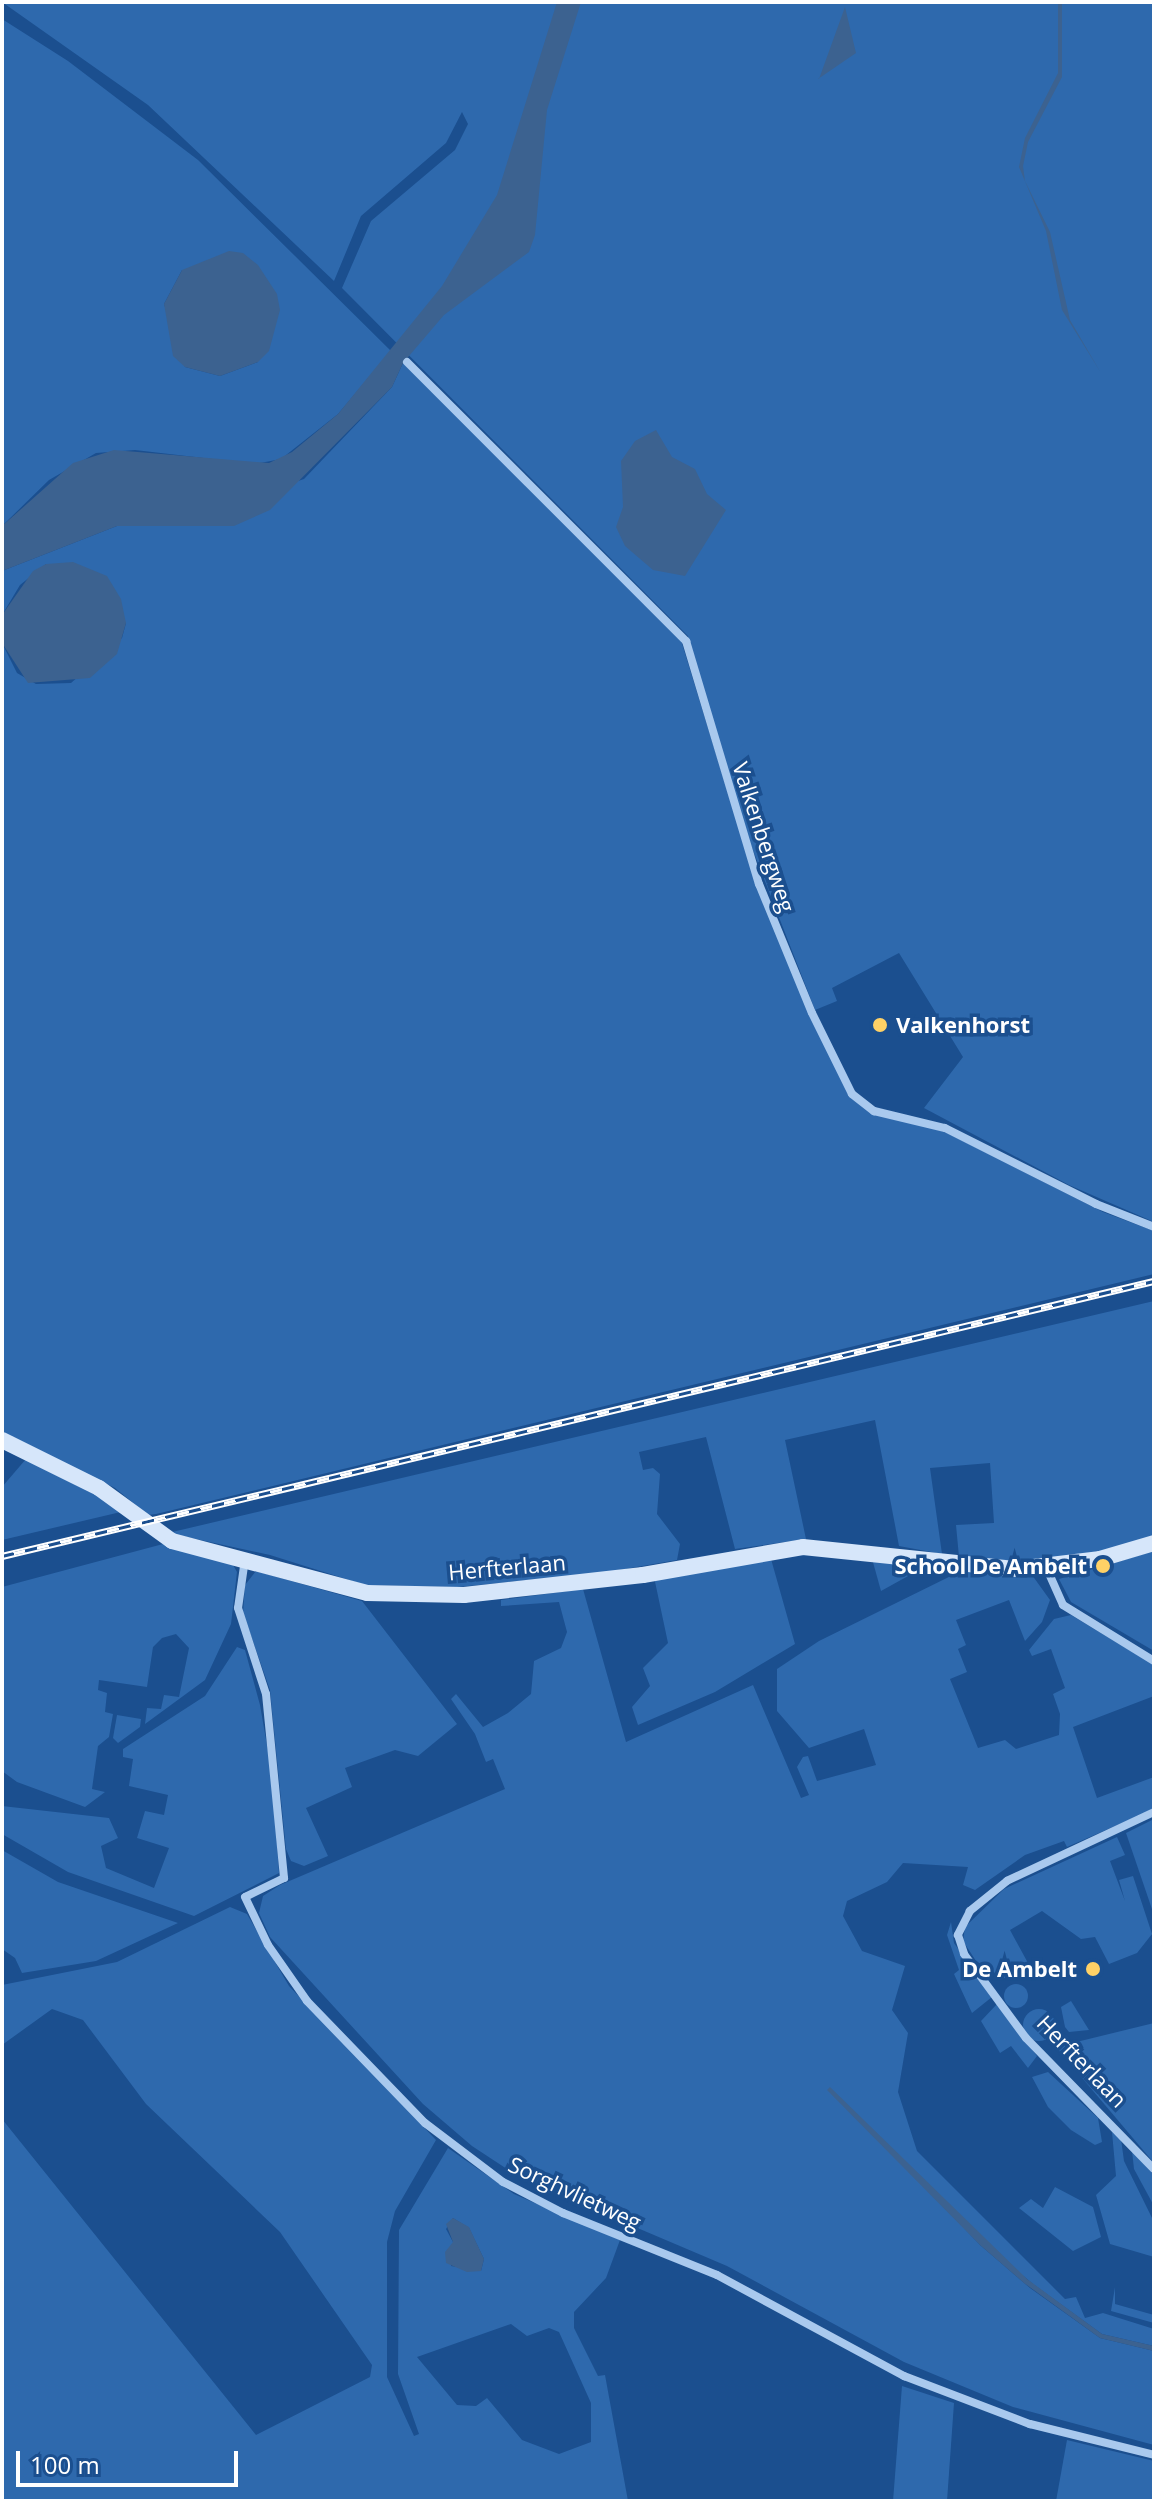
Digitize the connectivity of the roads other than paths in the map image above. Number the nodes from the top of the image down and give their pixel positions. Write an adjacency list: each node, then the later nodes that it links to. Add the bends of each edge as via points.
1 (407, 362): 2 (street, Valkenbergweg, via 686,641 759,884 852,1094 874,1111 945,1128 1096,1204)
2 (1154, 1227)
3 (2, 1440): 5 (street, Herfterlaan, via 99,1488 172,1541)
4 (1154, 1543): 6 (street, Herfterlaan)
5 (246, 1557): 6 (street, Herfterlaan, via 346,1588 405,1595 464,1595 643,1575 803,1547 978,1567); 10 (street, Sorghvlietweg, via 238,1608 266,1694 284,1878 245,1897 268,1945 307,2001 425,2123 503,2182 563,2213 717,2275 904,2376 1030,2424)
6 (1047, 1569): 7 (street, via 1063,1605)
7 (1154, 1661)
8 (1154, 1812): 9 (street, Herfterlaan, via 1007,1881 970,1911 958,1935 964,1954 1026,2038)
9 (1154, 2169)
10 (1154, 2455)

